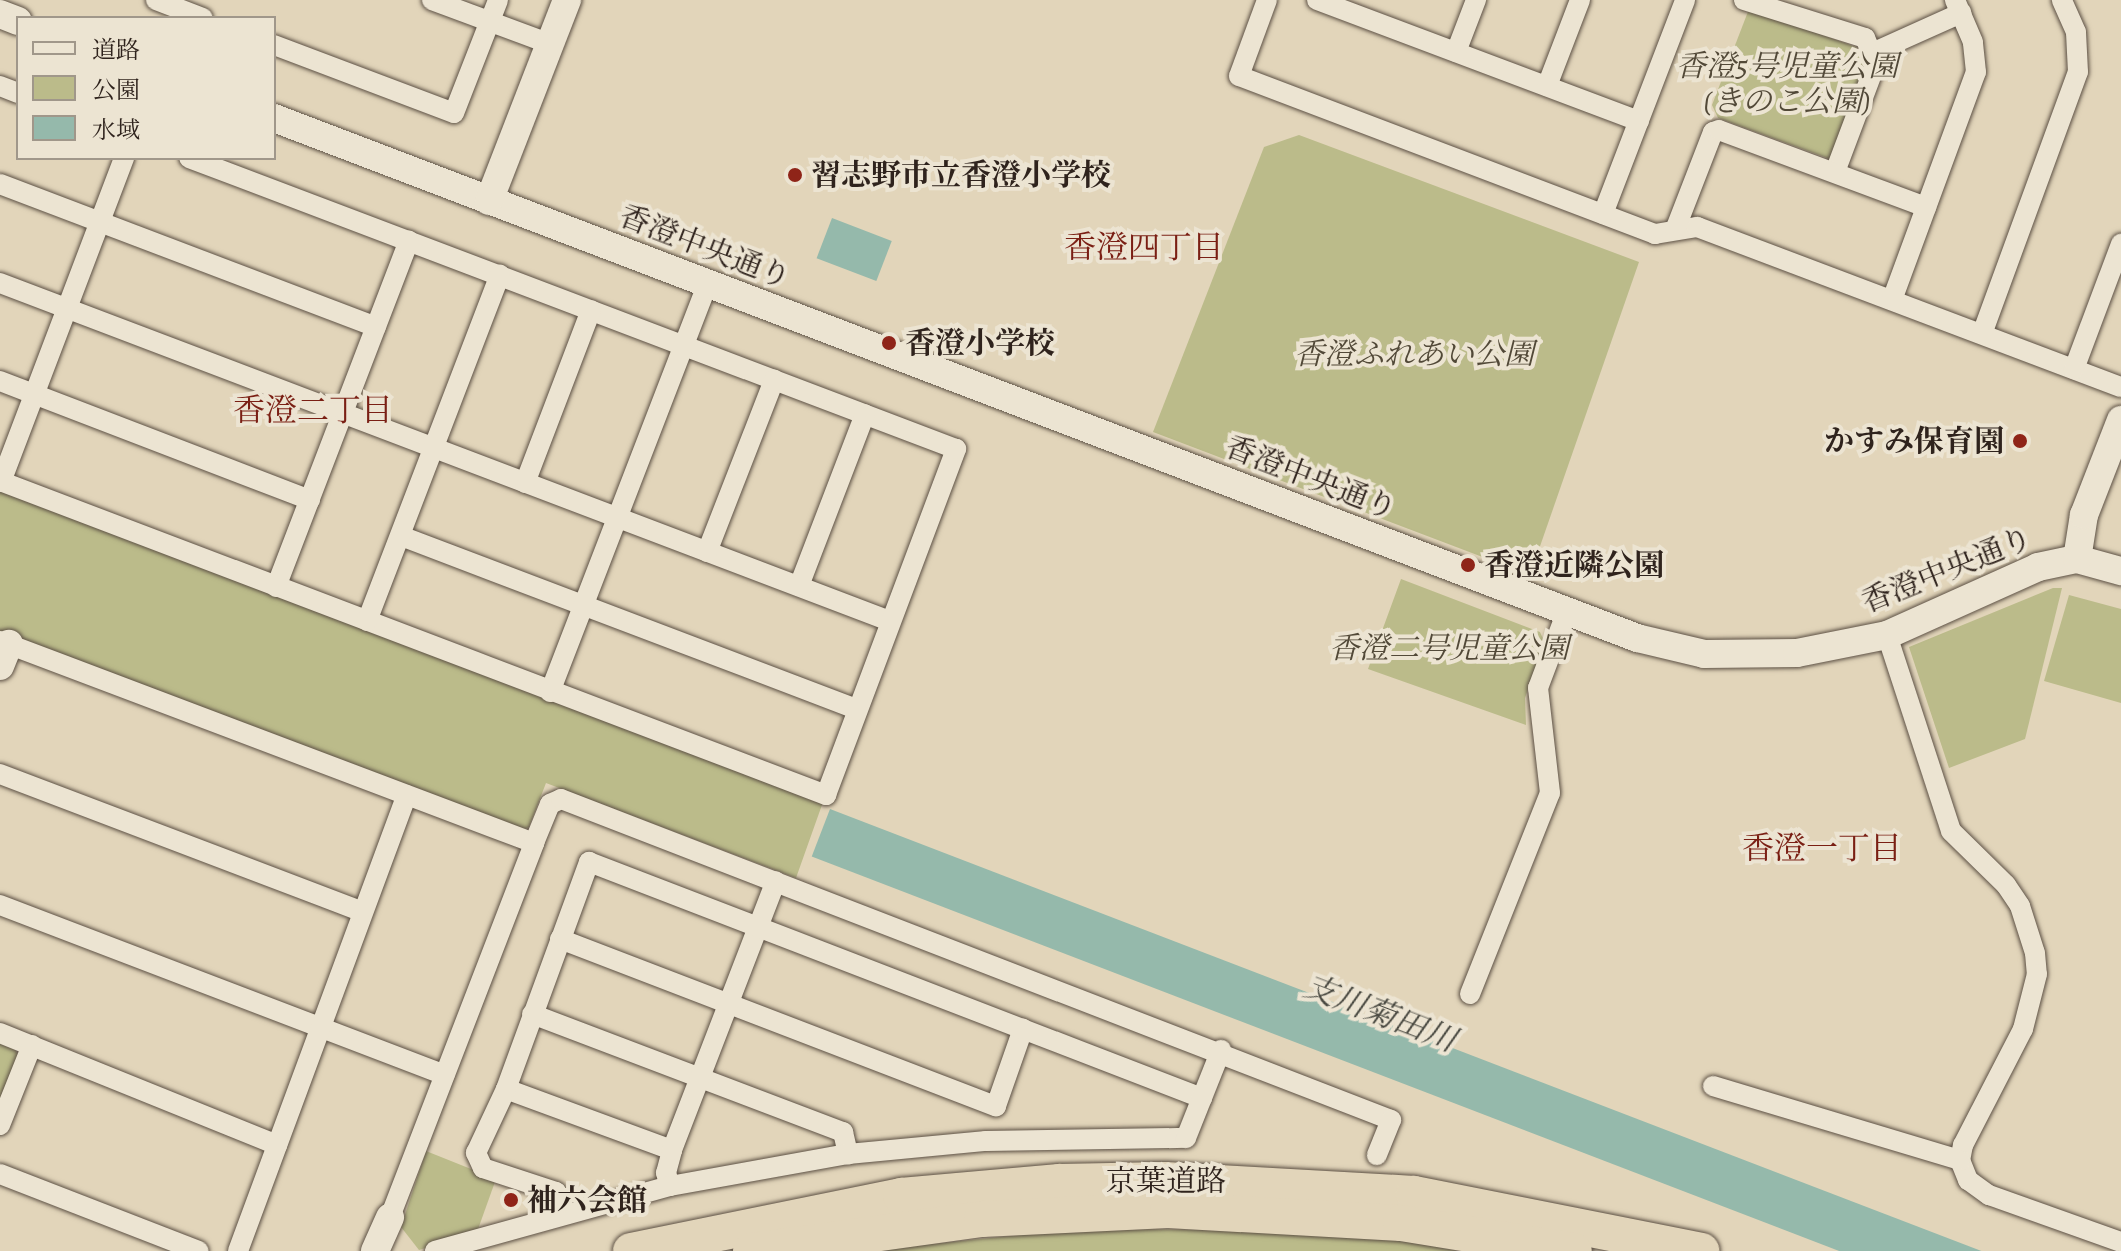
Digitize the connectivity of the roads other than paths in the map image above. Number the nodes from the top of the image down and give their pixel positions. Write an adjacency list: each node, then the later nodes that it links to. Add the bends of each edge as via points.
1 (156, 0): 13 (street)
2 (432, 0): 15 (street)
3 (498, 0): 15 (street)
4 (567, 0): 16 (street)
5 (1267, 0): 29 (street, via 1239,76)
6 (1317, 0): 14 (street)
7 (1476, 0): 18 (street)
8 (1580, 0): 20 (street)
9 (1685, 0): 22 (street)
10 (1744, 0): 19 (street, via 1865,38)
11 (2062, 0): 41 (street, via 2076,32 2075,85)
12 (1958, 7): 19 (street); 28 (street, via 1973,42 1976,72)
13 (181, 9)
14 (1368, 9): 18 (street)
15 (489, 22): 16 (street); 17 (street, via 454,113)
16 (550, 44): 27 (street)
17 (276, 46)
18 (1456, 52): 20 (street)
19 (1872, 53): 25 (street, via 1876,63)
20 (1547, 86): 22 (street)
21 (276, 119): 27 (street, 香澄中央通り)
22 (1639, 121): 29 (street)
23 (123, 160): 30 (street)
24 (194, 160): 32 (street)
25 (1835, 172): 28 (street); 31 (street, via 1713,132)
26 (0, 184): 30 (street)
27 (489, 201): 36 (street, 香澄中央通り)
28 (1926, 207): 37 (street)
29 (1603, 214): 31 (street, via 1655,234)
30 (99, 221): 38 (street); 40 (street)
31 (1675, 230): 37 (street, via 1697,227)
32 (409, 241): 34 (street); 40 (street)
33 (2121, 244): 43 (street)
34 (500, 275): 39 (street); 51 (street)
35 (0, 283): 38 (street)
36 (707, 285): 42 (street); 63 (street, 香澄中央通り)
37 (1892, 300): 41 (street)
38 (66, 308): 47 (street); 48 (street)
39 (591, 310): 42 (street); 53 (street)
40 (376, 327): 48 (street)
41 (1982, 334): 43 (street)
42 (682, 345): 44 (street); 55 (street)
43 (2074, 369): 46 (street)
44 (774, 380): 49 (street); 57 (street)
45 (0, 381): 47 (street)
46 (2121, 387)
47 (34, 394): 52 (street); 54 (street)
48 (343, 413): 51 (street); 54 (street)
49 (865, 414): 60 (street); 65 (street, via 956,449)
50 (2121, 420): 58 (street, via 2084,515)
51 (434, 448): 53 (street); 56 (street)
52 (1, 481): 61 (street)
53 (525, 483): 55 (street)
54 (310, 500): 61 (street)
55 (617, 517): 57 (street); 62 (street)
56 (401, 536): 62 (street); 64 (street)
57 (707, 552): 60 (street)
58 (2077, 559): 59 (street, 香澄中央通り); 66 (street, 香澄中央通り, via 2038,567)
59 (2121, 571)
60 (799, 586): 65 (street)
61 (276, 587): 64 (street)
62 (583, 604): 68 (street); 69 (street)
63 (1567, 611): 66 (street, 香澄中央通り, via 1637,638 1742,657 1797,653); 78 (street, via 1538,688 1550,793)
64 (367, 621): 68 (street)
65 (890, 621): 69 (street)
66 (1887, 635): 96 (street, via 1951,831 2006,885 2020,906 2035,953 2037,974 2023,1029 2004,1073 1973,1118)
67 (3, 650): 71 (street)
68 (550, 692): 69 (street, via 826,795)
69 (857, 709)
70 (0, 774): 75 (street)
71 (407, 795): 72 (street); 75 (street)
72 (534, 843): 73 (street, via 550,804 561,799); 86 (street)
73 (776, 881): 76 (street); 85 (street)
74 (0, 905): 81 (street)
75 (363, 912): 81 (street)
76 (758, 928): 77 (street, via 589,862); 79 (street); 82 (street)
77 (560, 939): 79 (street); 80 (street)
78 (1470, 994)
79 (730, 1003): 82 (street, via 996,1106); 87 (street)
80 (532, 1014): 87 (street); 89 (street)
81 (319, 1027): 86 (street); 92 (street)
82 (1023, 1029): 90 (street)
83 (0, 1033): 84 (street)
84 (32, 1045): 91 (street); 92 (street)
85 (1221, 1050): 90 (street); 95 (street, via 1391,1120)
86 (445, 1075): 100 (street)
87 (700, 1077): 93 (street); 94 (street, via 843,1132)
88 (1713, 1086): 96 (street)
89 (506, 1089): 93 (street); 99 (street, via 477,1162 556,1192)
90 (1202, 1098): 94 (street, via 1186,1138 986,1141)
91 (0, 1125)
92 (277, 1145): 103 (street)
93 (672, 1150): 98 (street, via 666,1173)
94 (848, 1154): 98 (street)
95 (1377, 1155)
96 (1960, 1160): 101 (street, via 1968,1180 1989,1195)
97 (0, 1174): 102 (street)
98 (670, 1186): 99 (street)
99 (566, 1214): 105 (street)
100 (390, 1217): 104 (street)
101 (2121, 1242)
102 (199, 1251)
103 (238, 1251)
104 (375, 1251)
105 (435, 1251)
106 (631, 1251): 109 (highway, 京葉道路, via 901,1196 1059,1182 1165,1180 1414,1194)
107 (751, 1251): 108 (highway, 京葉道路, via 968,1220 1168,1210 1401,1223)
108 (1574, 1251)
109 (1701, 1251)

